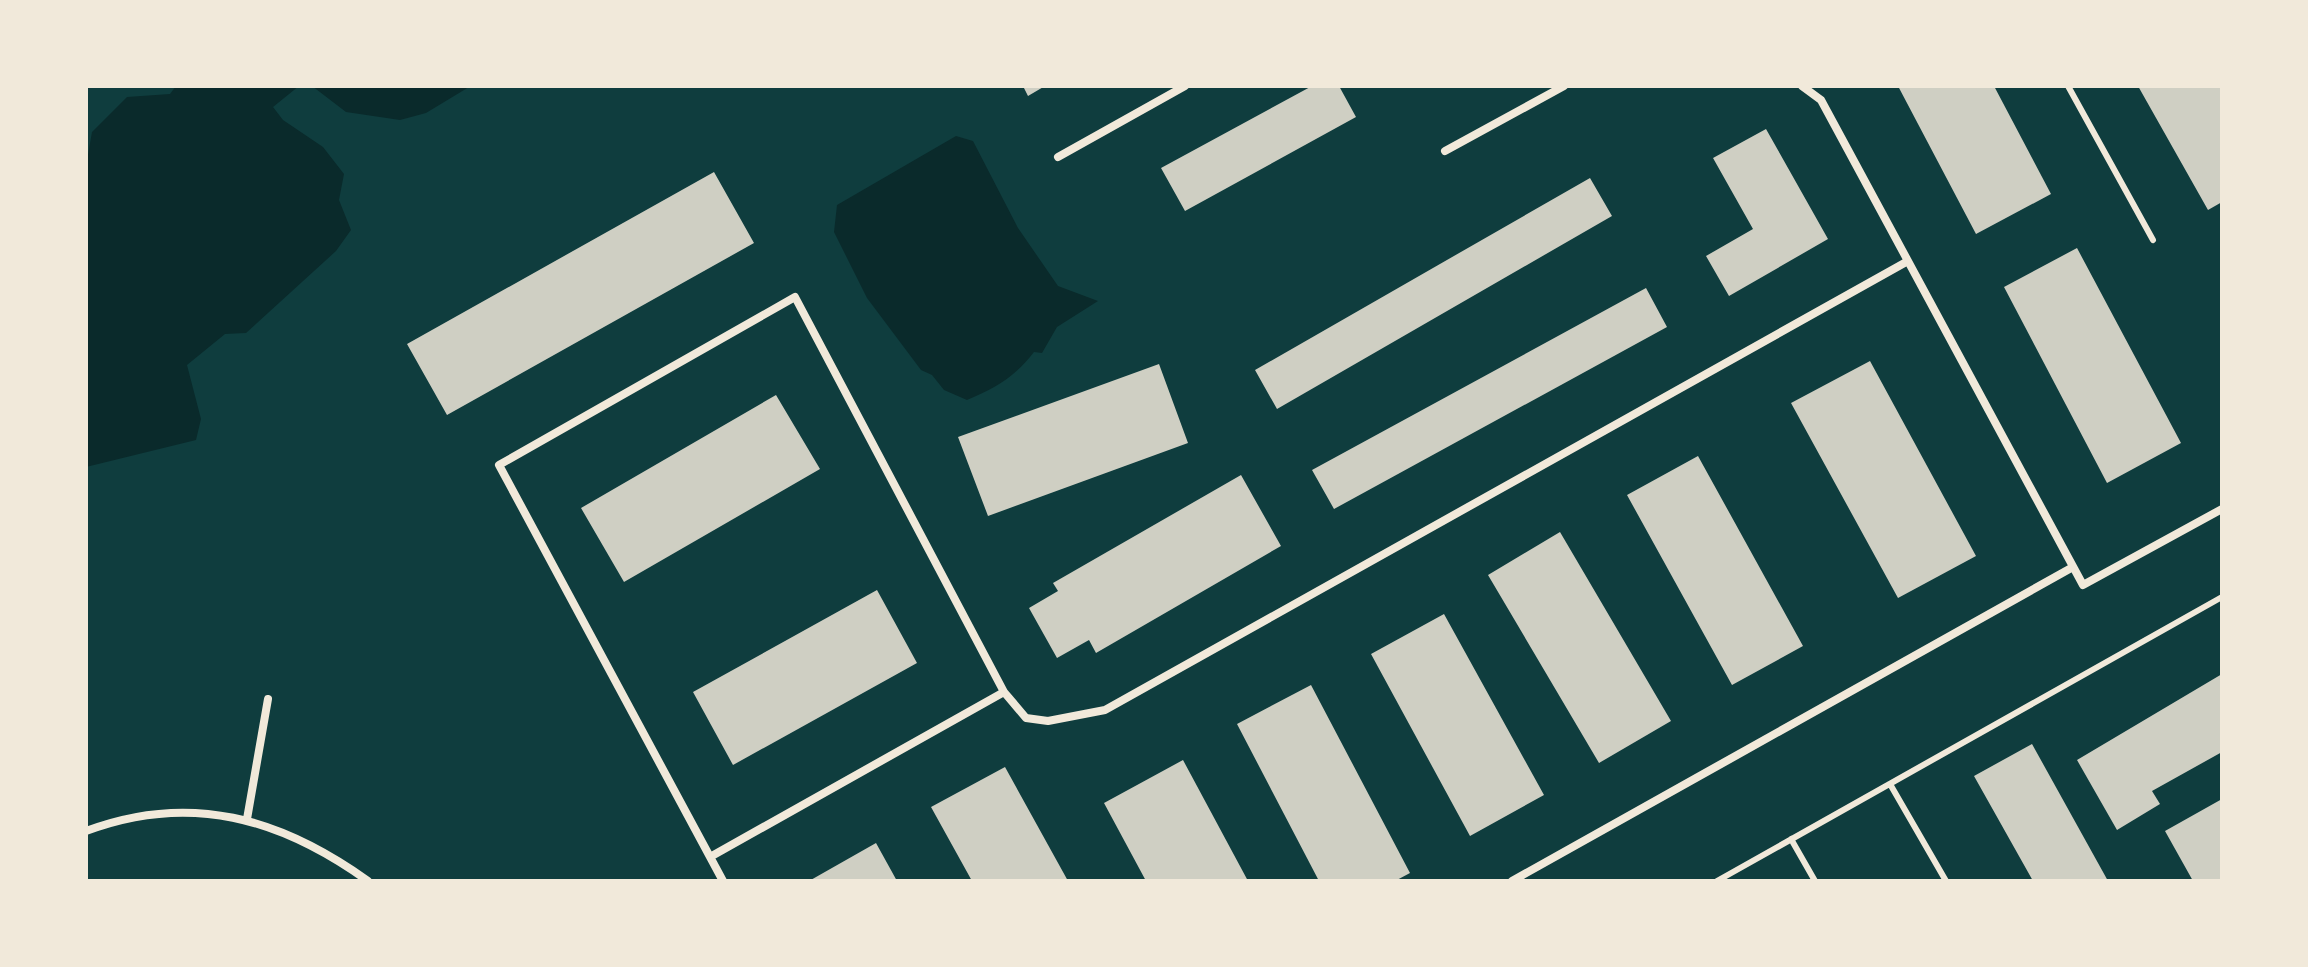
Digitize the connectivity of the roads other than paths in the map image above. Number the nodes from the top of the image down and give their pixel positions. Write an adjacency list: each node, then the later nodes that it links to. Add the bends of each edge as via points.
1 (1185, 86): 6 (street)
2 (1564, 86): 5 (street)
3 (1802, 86): 8 (street, via 1821,100)
4 (2068, 86): 7 (lane)
5 (1445, 151)
6 (1058, 157)
7 (2153, 240)
8 (1908, 261): 10 (street); 12 (street, via 1105,710 1048,721 1026,718)
9 (2222, 509): 10 (street, via 2083,585)
10 (2073, 567): 21 (street)
11 (2222, 597): 14 (lane)
12 (1004, 692): 18 (street); 18 (street, via 795,297 499,465)
13 (268, 699): 15 (street)
14 (1890, 784): 17 (lane); 24 (lane)
15 (247, 819): 16 (street, via 155,812); 19 (street, via 330,853)
16 (86, 831)
17 (1791, 839): 22 (lane); 23 (lane)
18 (710, 857): 20 (street)
19 (368, 881)
20 (723, 881)
21 (1512, 881)
22 (1717, 881)
23 (1815, 881)
24 (1946, 881)

